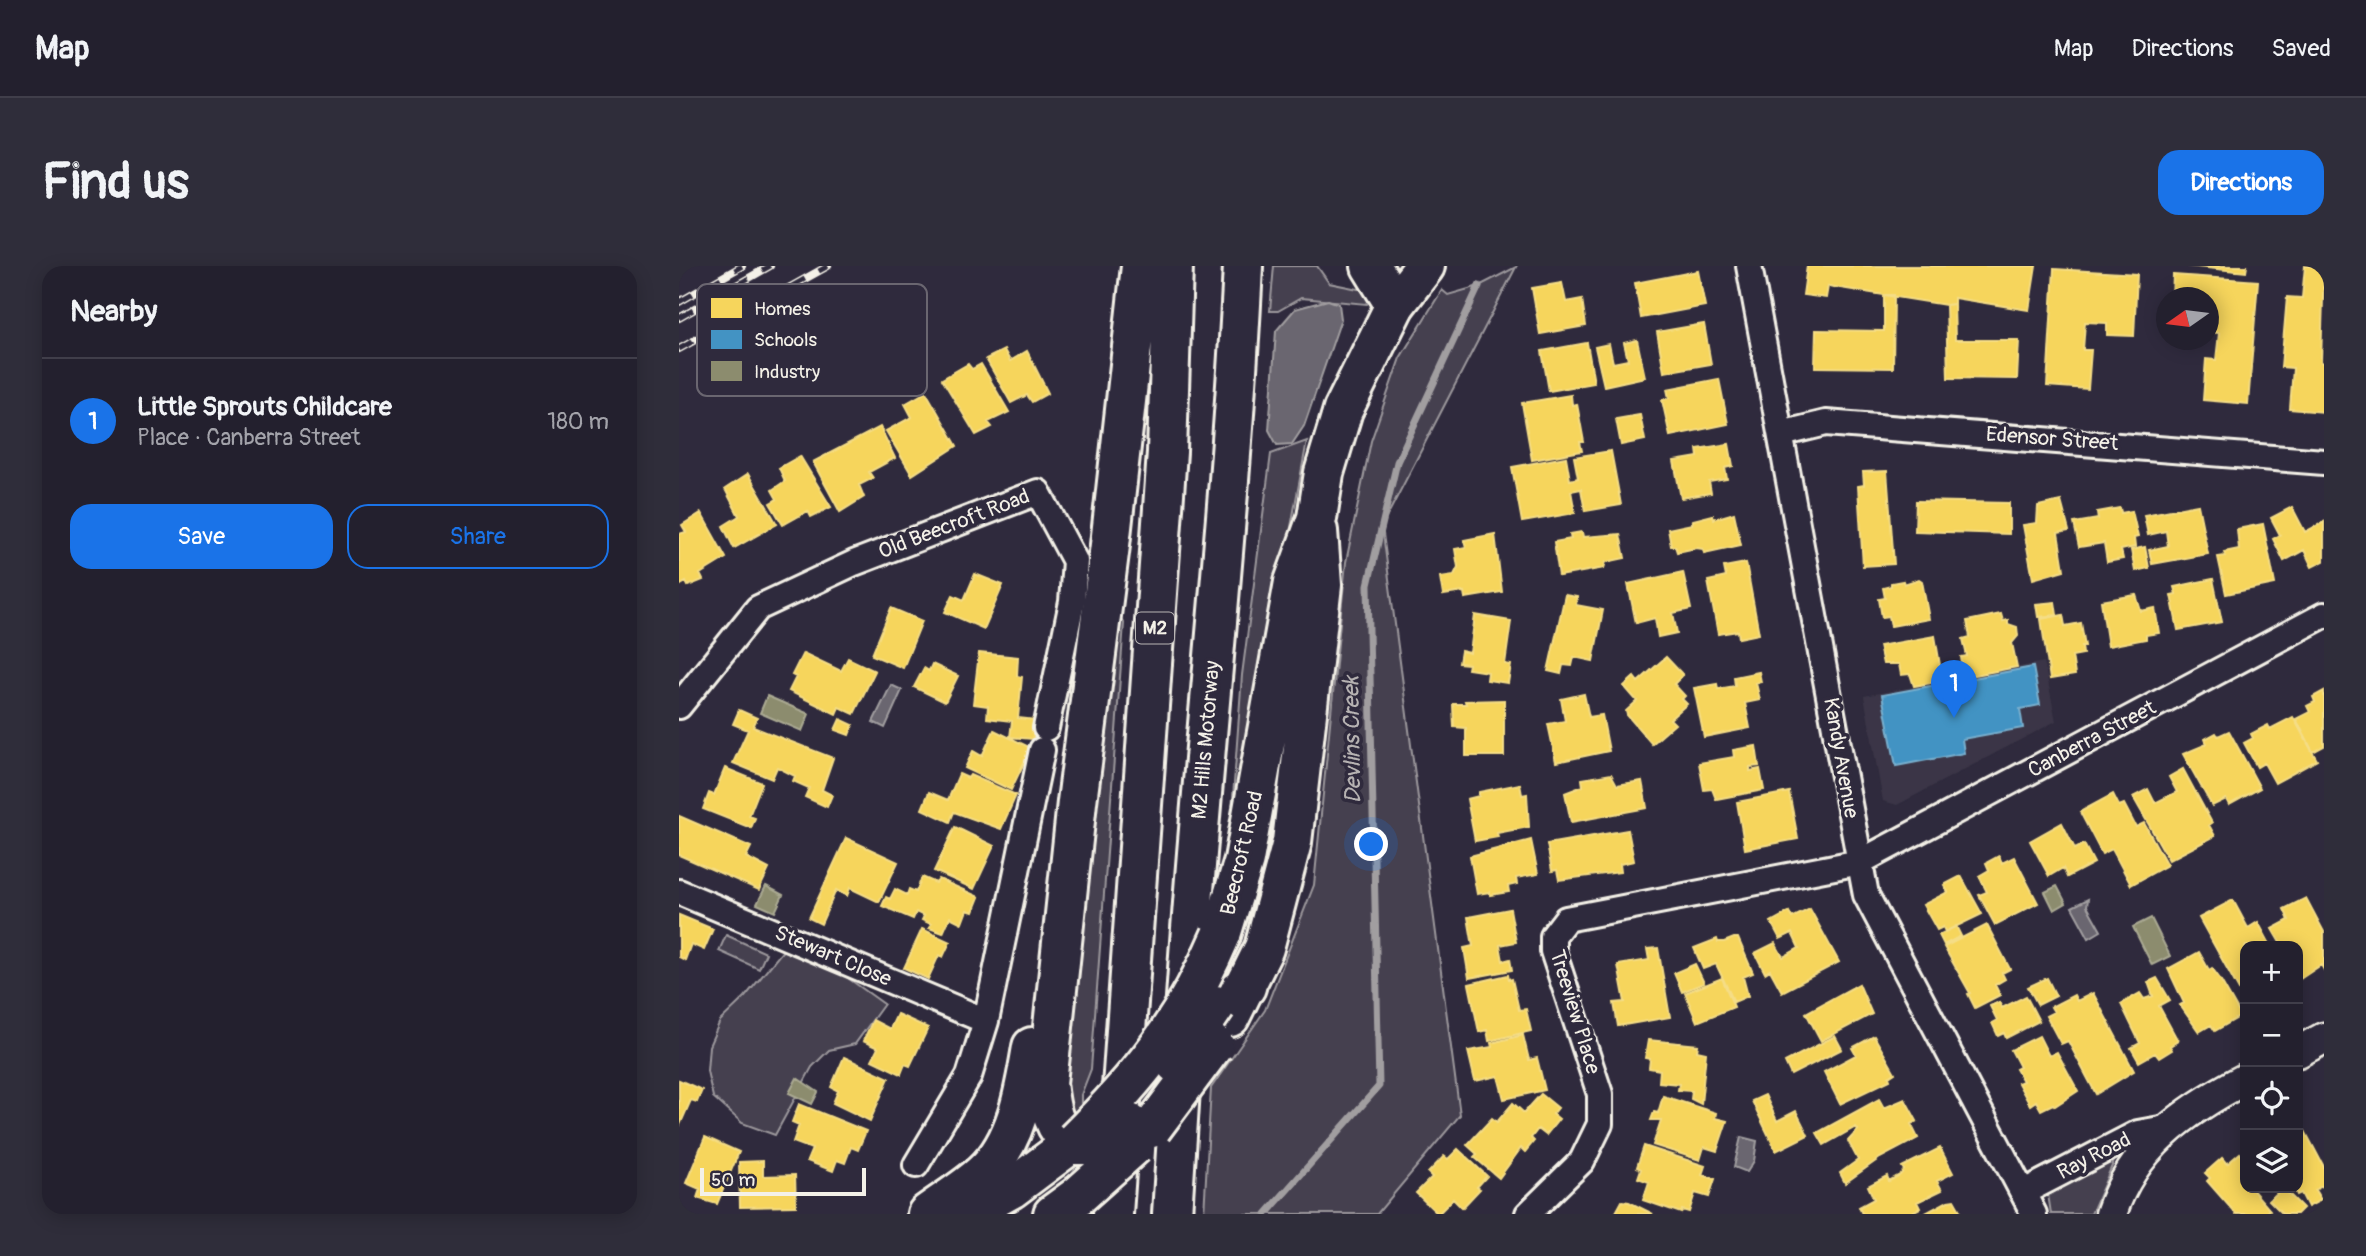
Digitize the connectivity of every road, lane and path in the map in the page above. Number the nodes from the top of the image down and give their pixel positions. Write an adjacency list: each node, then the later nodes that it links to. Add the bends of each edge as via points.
1 (1141, 266): 13 (main road)
2 (1173, 266): 28 (main road, M2, via 1167,452)
3 (1243, 266): 29 (main road, M2 Hills Motorway)
4 (1371, 266): 7 (main road)
5 (1425, 266): 7 (main road, Beecroft Road)
6 (1749, 266): 8 (street, Kandy Avenue)
7 (1395, 305): 10 (main road, Beecroft Road, via 1343,410 1324,473)
8 (1781, 434): 9 (street, Edensor Street, via 1826,423); 14 (street, Kandy Avenue)
9 (2324, 462)
10 (1317, 518): 16 (main road, Beecroft Road, via 1322,585 1292,842 1268,935); 22 (main road, Beecroft Road, bridge, via 1294,582 1244,860 1221,935 1175,1026 1127,1089)
11 (2324, 615): 14 (street, Canberra Street)
12 (679, 706): 17 (street, Old Beecroft Road, via 758,608 854,563 1038,492 1075,561 1072,602)
13 (1077, 802): 22 (main road, via 1047,1083 1050,1114); 26 (main road, via 1066,835 1028,1069 1011,1134 985,1172)
14 (1860, 863): 24 (street, Kandy Avenue, via 1866,895); 30 (street, Treeview Place, via 1579,915 1557,928 1553,951 1600,1094 1600,1124 1582,1161)
15 (679, 892): 17 (street, Stewart Close)
16 (1231, 995): 22 (main road, bridge, via 1129,1123 1100,1145); 25 (main road, Beecroft Road, bridge, via 1214,1045 1145,1135)
17 (986, 1021): 23 (street, via 969,1076)
18 (2324, 1038): 19 (street)
19 (2303, 1049)
20 (2240, 1082): 21 (street, Ray Road)
21 (2166, 1128): 24 (street, Ray Road, via 2138,1133); 31 (street, Ray Road, via 2126,1179)
22 (1074, 1143): 27 (main road, Beecroft Road, via 1011,1189)
23 (916, 1165)
24 (2029, 1203)
25 (1066, 1205)
26 (927, 1214)
27 (966, 1214)
28 (1113, 1214)
29 (1171, 1214)
30 (1528, 1214)
31 (2111, 1214)

